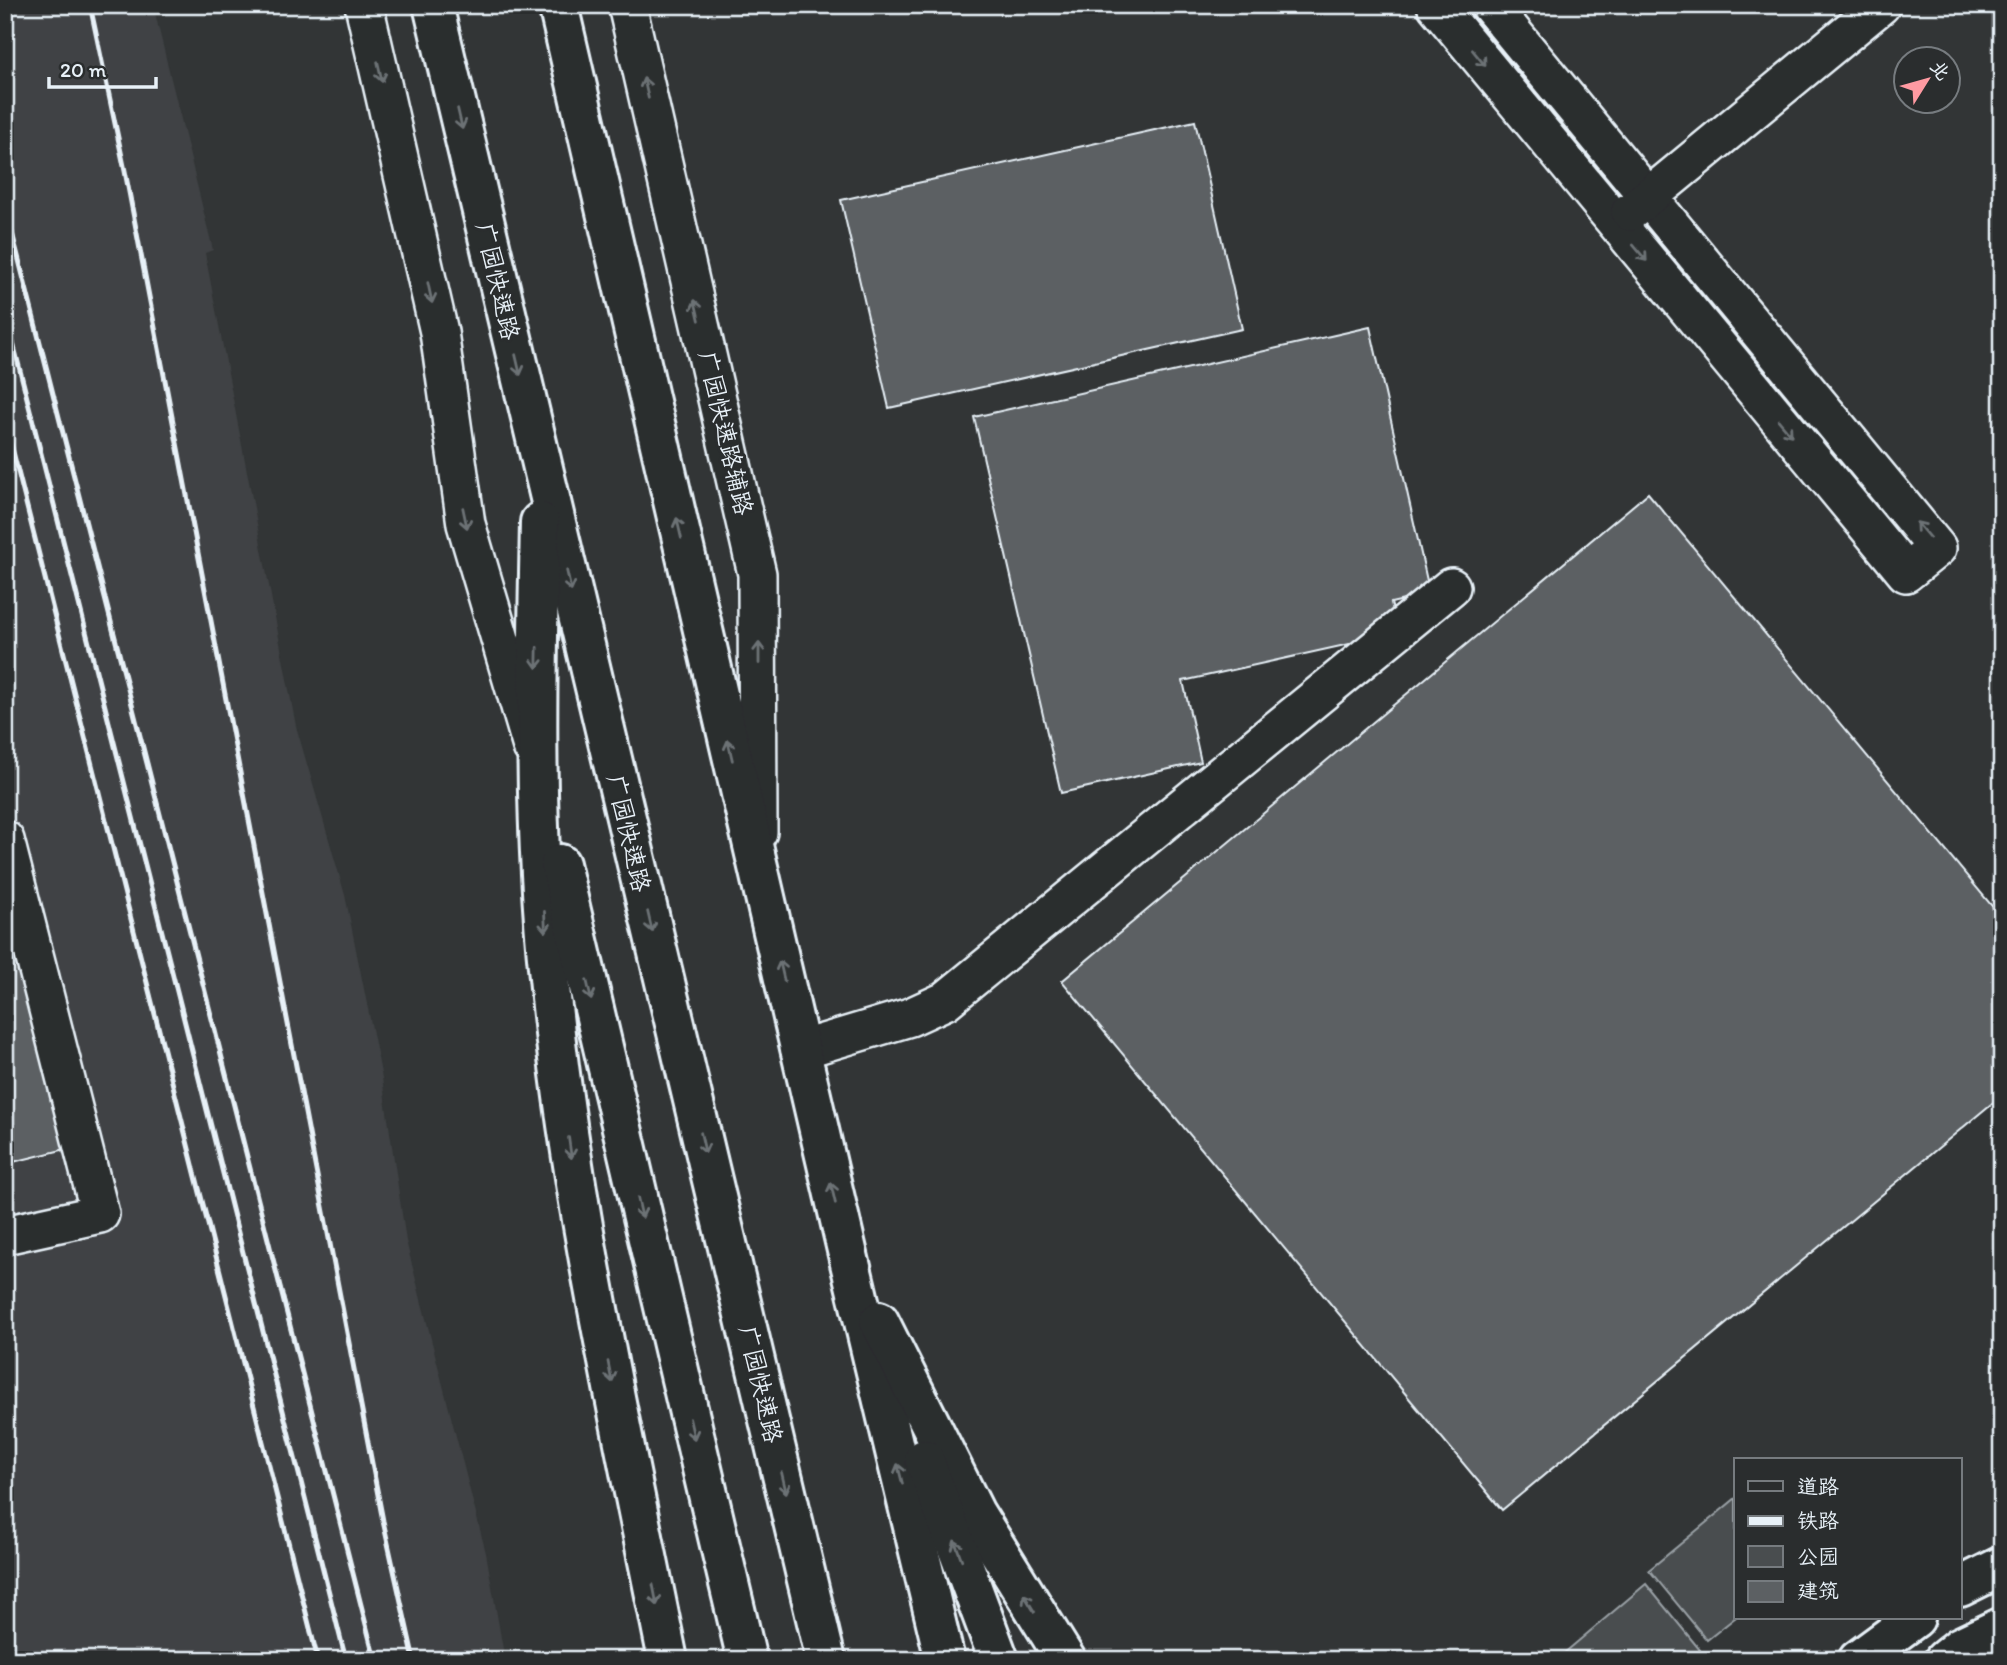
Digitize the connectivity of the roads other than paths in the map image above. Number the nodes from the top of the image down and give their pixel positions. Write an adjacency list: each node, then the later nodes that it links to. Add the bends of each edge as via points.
1 (364, 5): 12 (street, one-way to 12, via 439,332 466,524)
2 (433, 5): 10 (highway, 广园快速路, one-way to 10)
3 (558, 5): 14 (highway, one-way to 3)
4 (627, 5): 14 (street, 广园快速路辅路, one-way to 4, via 757,574)
5 (1436, 5): 9 (street, one-way to 9)
6 (1490, 5): 8 (street)
7 (1881, 5): 8 (street)
8 (1648, 197): 9 (street); 9 (street, one-way to 8, via 1906,573 1937,548)
9 (1616, 224)
10 (542, 467): 12 (highway, one-way to 12); 24 (highway, 广园快速路, one-way to 24)
11 (1451, 587): 15 (street, via 945,1001 910,1017)
12 (535, 756): 22 (highway, one-way to 22, via 548,975 579,1209); 23 (highway, one-way to 23)
13 (5, 840): 16 (street, via 100,1214)
14 (758, 869): 15 (highway, one-way to 14)
15 (800, 1050): 17 (highway, one-way to 15)
16 (5, 1235)
17 (849, 1259): 25 (highway, one-way to 17); 26 (highway, one-way to 17); 27 (highway, one-way to 17, via 975,1513)
18 (2002, 1566): 19 (highway)
19 (1962, 1586)
20 (1912, 1620): 28 (highway)
21 (2002, 1628): 29 (highway, via 1960,1647)
22 (668, 1660)
23 (747, 1660)
24 (827, 1660)
25 (945, 1660)
26 (999, 1660)
27 (1066, 1660)
28 (1858, 1660)
29 (1944, 1660)

